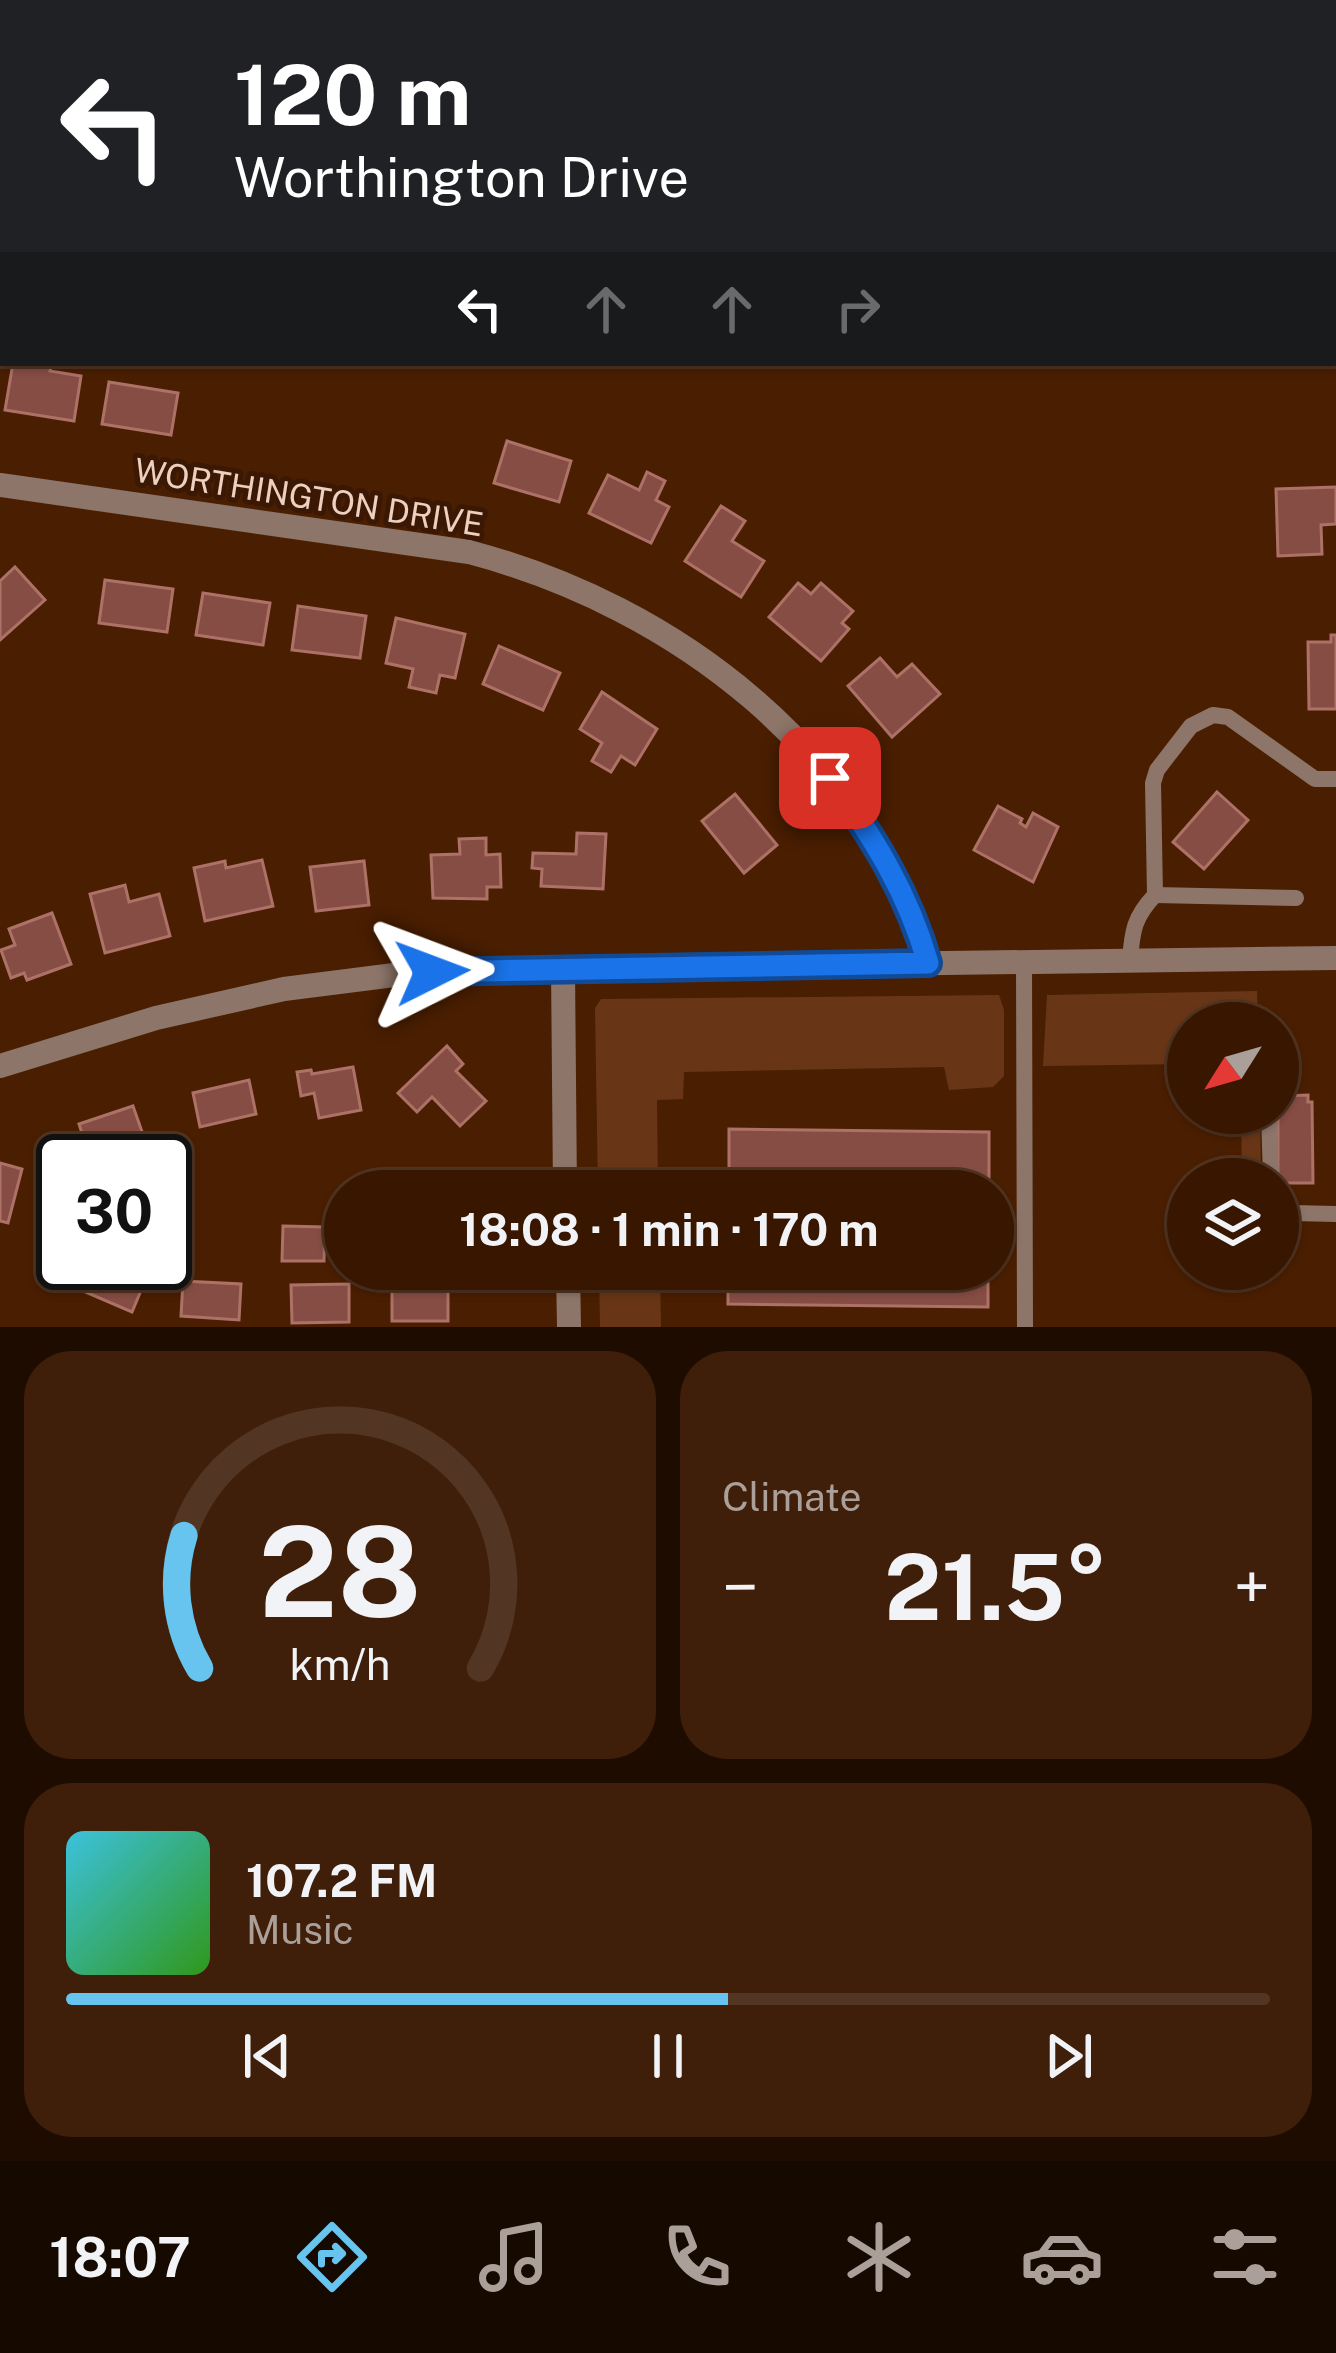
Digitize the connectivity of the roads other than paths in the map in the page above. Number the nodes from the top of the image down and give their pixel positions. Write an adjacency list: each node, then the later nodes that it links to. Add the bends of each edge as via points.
1 (0, 485): 8 (street, WORTHINGTON DRIVE, via 470,552 545,574 632,616 738,685 830,778 898,882)
2 (1336, 778): 3 (lane, via 1315,779 1228,717 1191,726 1153,783)
3 (1155, 896): 4 (lane); 6 (lane, via 1132,926)
4 (1296, 898)
5 (1336, 958): 6 (street)
6 (1130, 961): 7 (street)
7 (1024, 962): 8 (street); 16 (lane)
8 (928, 963): 9 (street)
9 (563, 968): 10 (street, via 402,974 284,989); 11 (street)
10 (0, 1066)
11 (565, 1170)
12 (1299, 1214): 13 (lane)
13 (1336, 1214)
14 (568, 1290): 15 (street)
15 (569, 1327)
16 (1025, 1327)

